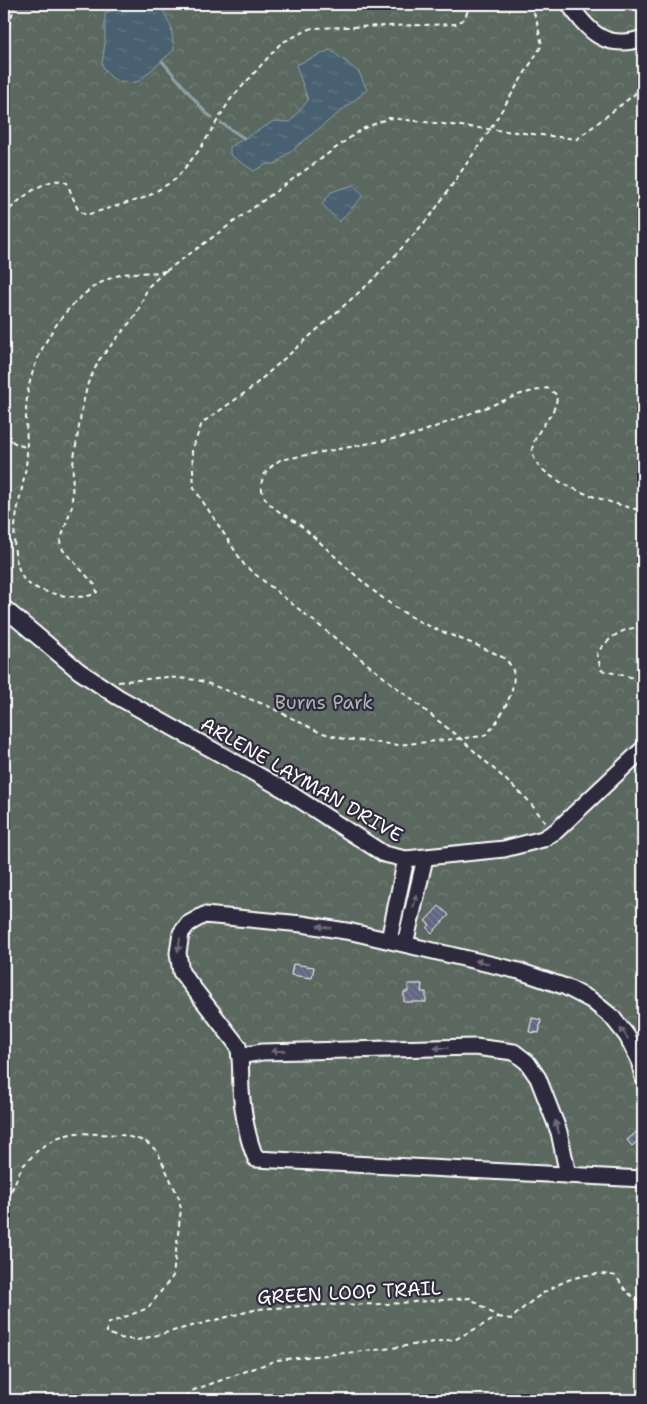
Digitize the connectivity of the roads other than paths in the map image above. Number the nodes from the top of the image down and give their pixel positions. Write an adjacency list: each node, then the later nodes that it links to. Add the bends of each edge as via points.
1 (569, 4): 2 (street, via 586,28 607,41 629,43)
2 (643, 38)
3 (4, 608): 6 (street, ARLENE LAYMAN DRIVE, via 79,671 118,697 283,789 384,854)
4 (643, 749): 5 (street, ARLENE LAYMAN DRIVE, via 554,833 543,839 504,849)
5 (426, 858): 6 (street, ARLENE LAYMAN DRIVE); 8 (street, one-way to 5)
6 (406, 859): 7 (street)
7 (389, 940): 8 (street); 9 (street, one-way to 9, via 312,926 204,915 188,924 181,933 180,972 238,1046)
8 (404, 944): 10 (street, one-way to 8, via 627,1036 612,1017 566,986 519,971)
9 (240, 1056): 11 (street, one-way to 9, via 559,1132 538,1078 528,1062 514,1052 475,1047 262,1052); 11 (street, via 241,1089 256,1159)
10 (643, 1077)
11 (568, 1175): 12 (street)
12 (643, 1179)

